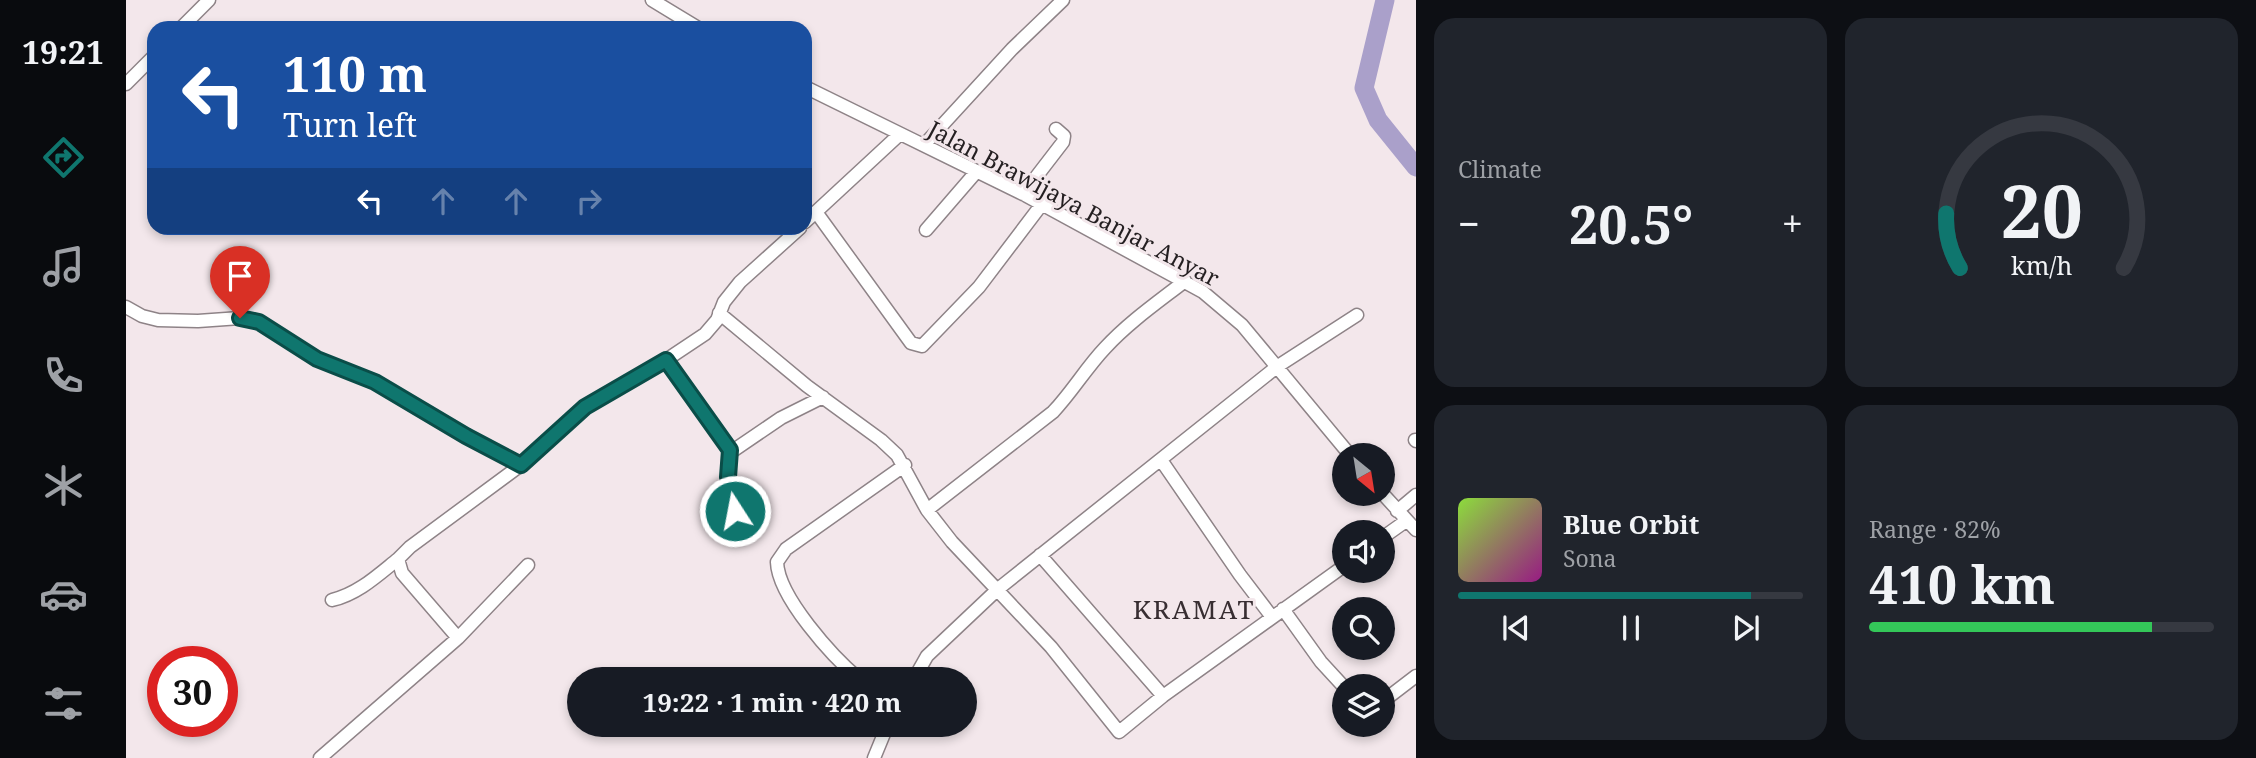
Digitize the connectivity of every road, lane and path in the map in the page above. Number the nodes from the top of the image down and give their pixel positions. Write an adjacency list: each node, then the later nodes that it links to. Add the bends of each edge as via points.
1 (209, 0): 4 (street)
2 (652, 0): 5 (street)
3 (1063, 0): 11 (street)
4 (188, 21)
5 (686, 21)
6 (147, 63): 7 (street)
7 (126, 84)
8 (812, 90): 10 (street, Jalan Brawijaya Banjar Anyar)
9 (1056, 129): 13 (street, via 1064,136 1063,142)
10 (900, 134): 11 (street, Jalan Brawijaya Banjar Anyar); 15 (street)
11 (924, 145): 12 (street, Jalan Brawijaya Banjar Anyar)
12 (977, 172): 13 (street, Jalan Brawijaya Banjar Anyar); 17 (street)
13 (1023, 194): 14 (street, Jalan Brawijaya Banjar Anyar)
14 (1042, 204): 15 (street, via 979,287 922,345 911,343); 19 (street, Jalan Brawijaya Banjar Anyar)
15 (816, 212): 16 (street)
16 (812, 216)
17 (926, 230)
18 (792, 235): 21 (street, via 740,282)
19 (1185, 281): 24 (street, Jalan Brawijaya Banjar Anyar, via 1230,313); 33 (street, via 1104,349 1053,412)
20 (126, 307): 29 (street, via 158,320 240,318 259,322 317,359 375,382)
21 (719, 313): 23 (street, via 705,334); 25 (street)
22 (1357, 315): 24 (street)
23 (666, 360): 27 (street); 29 (street, via 585,407)
24 (1278, 366): 26 (street, Jalan Brawijaya Banjar Anyar); 28 (street)
25 (823, 397): 27 (street); 30 (street, via 881,440)
26 (1340, 443)
27 (730, 450): 37 (street, via 731,498)
28 (1161, 460): 38 (street); 44 (street, via 1240,575)
29 (521, 465): 39 (street)
30 (905, 465): 33 (street); 46 (street, via 786,549 777,562 786,590 810,628)
31 (1416, 495): 34 (street)
32 (1393, 506): 34 (street)
33 (927, 510): 42 (street)
34 (1401, 516): 35 (street); 36 (street)
35 (1395, 523)
36 (1416, 530)
37 (751, 534)
38 (1040, 555): 42 (street); 51 (street)
39 (398, 559): 43 (street, via 364,585); 45 (street, via 402,573)
40 (528, 565): 45 (street)
41 (1332, 574): 44 (street)
42 (998, 589): 47 (street); 51 (street, via 1079,680 1118,732)
43 (332, 600)
44 (1277, 613): 48 (street); 51 (street)
45 (458, 638): 53 (street)
46 (845, 667)
47 (921, 667)
48 (1332, 674)
49 (1416, 676): 50 (street)
50 (1395, 692)
51 (1163, 696)
52 (883, 737): 54 (street)
53 (320, 758)
54 (874, 758)

